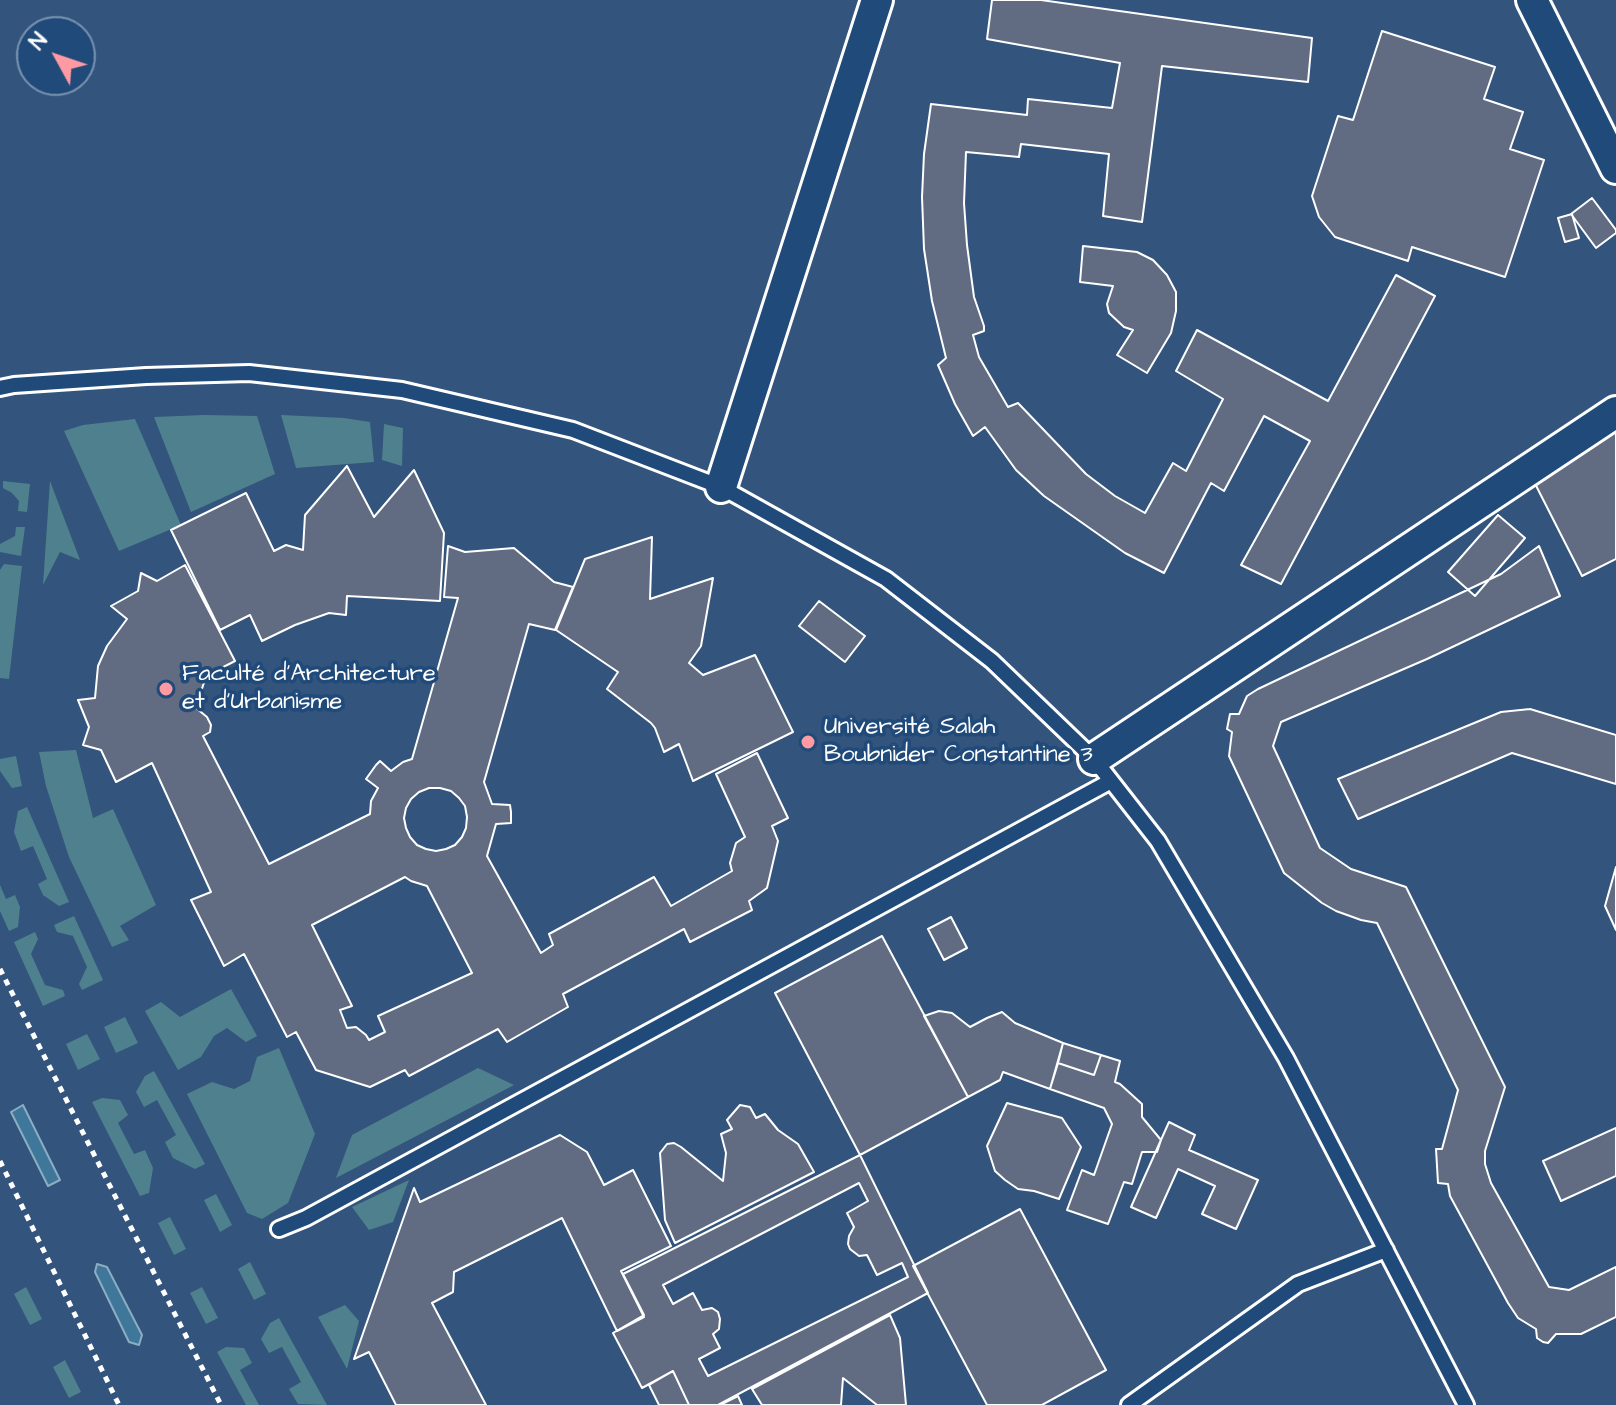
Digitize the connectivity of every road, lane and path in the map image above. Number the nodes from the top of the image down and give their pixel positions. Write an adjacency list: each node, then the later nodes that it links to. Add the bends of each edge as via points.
1 (877, 0): 6 (street)
2 (1532, 0): 3 (street)
3 (1616, 168)
4 (0, 388): 6 (lane, via 249,373 402,390 573,430)
5 (1616, 412): 7 (street)
6 (721, 487): 7 (lane, via 886,579 992,661)
7 (1102, 770): 10 (lane, via 320,1211); 11 (lane, via 1158,841 1286,1058)
8 (0, 969): 13 (path)
9 (0, 1161): 12 (path)
10 (279, 1229)
11 (1386, 1250): 14 (lane, via 1298,1284); 15 (lane)
12 (119, 1405)
13 (221, 1405)
14 (1129, 1405)
15 (1466, 1405)

